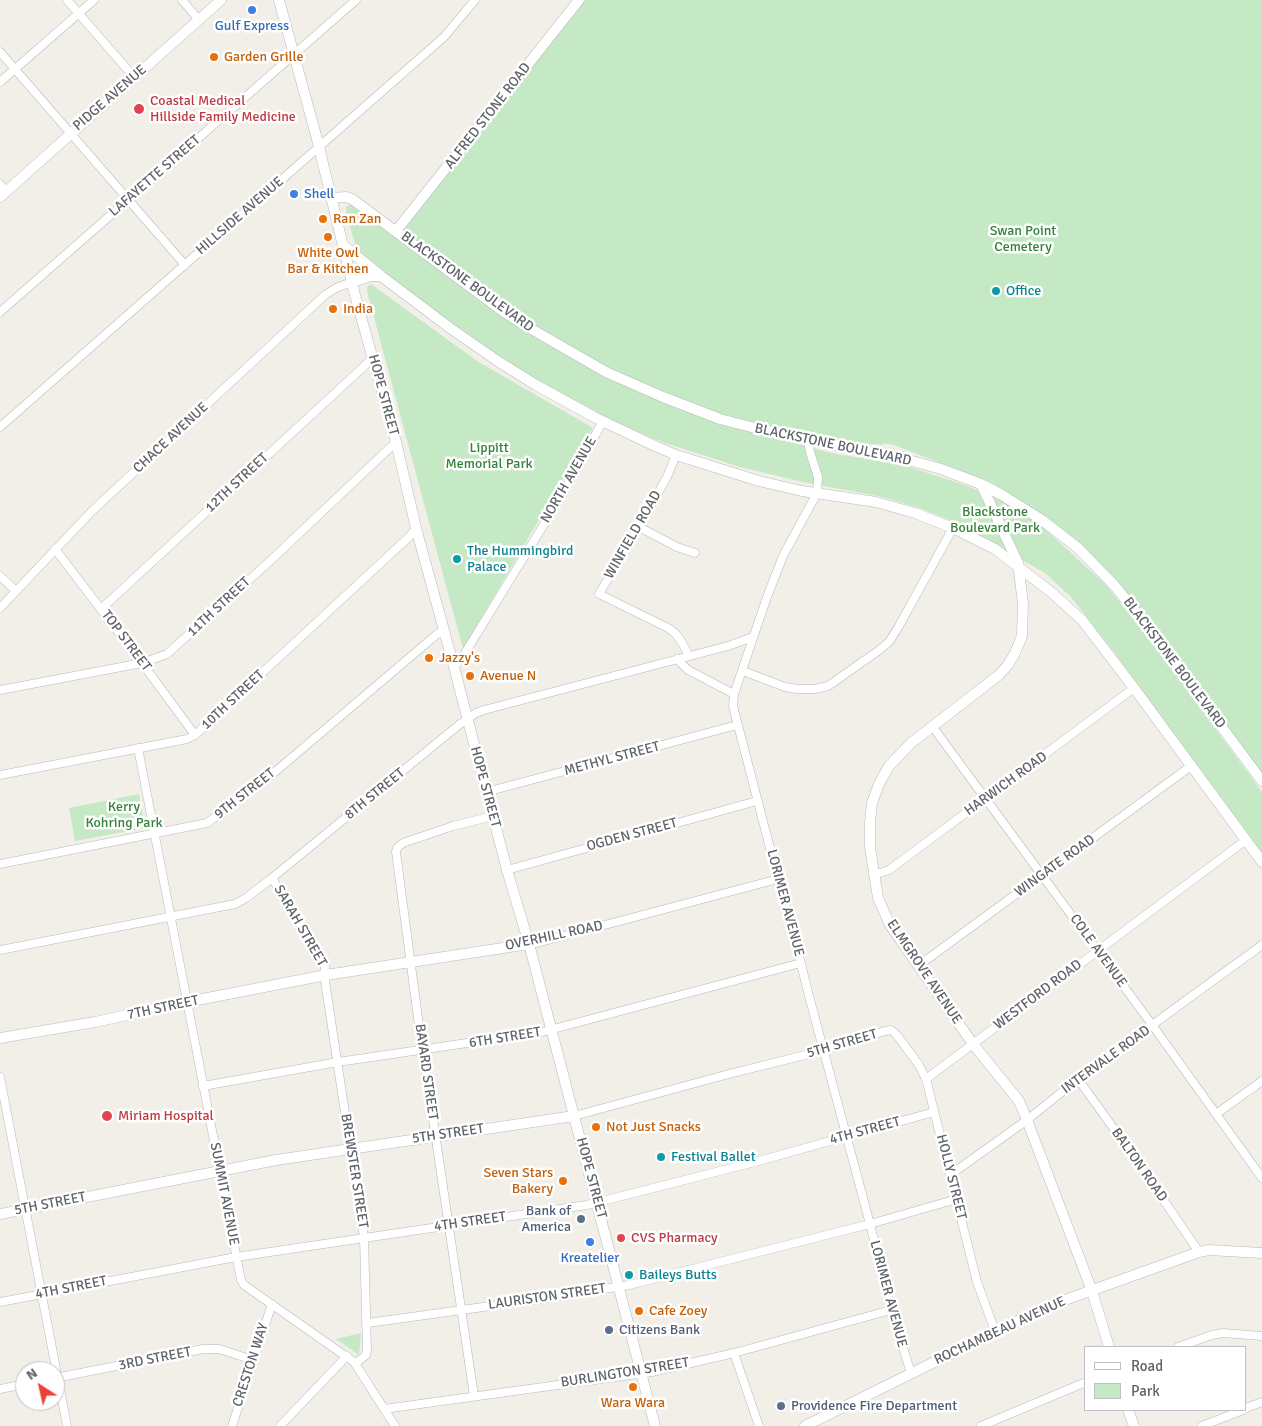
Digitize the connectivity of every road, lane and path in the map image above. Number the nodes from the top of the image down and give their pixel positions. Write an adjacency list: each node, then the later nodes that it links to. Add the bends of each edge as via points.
1 (68, 0): 9 (street)
2 (94, 0): 9 (street)
3 (182, 0): 10 (street)
4 (221, 0): 10 (main road, PIDGE AVENUE)
5 (280, 0): 12 (main road, HOPE STREET)
6 (356, 0): 12 (street, LAFAYETTE STREET)
7 (475, 0): 17 (street, HILLSIDE AVENUE, via 444,37)
8 (579, 0): 21 (main road, ALFRED STONE ROAD)
9 (79, 13): 13 (street); 14 (street)
10 (199, 20): 14 (main road, PIDGE AVENUE)
11 (0, 52): 13 (street)
12 (294, 54): 17 (main road, HOPE STREET); 20 (street, LAFAYETTE STREET)
13 (15, 69): 15 (street); 16 (street)
14 (134, 76): 16 (main road, PIDGE AVENUE)
15 (0, 82)
16 (70, 133): 18 (main road, PIDGE AVENUE); 20 (street)
17 (319, 146): 19 (main road, HOPE STREET); 23 (street, HILLSIDE AVENUE)
18 (2, 191)
19 (332, 198): 21 (main road, BLACKSTONE BOULEVARD, via 352,199); 22 (main road, HOPE STREET)
20 (128, 199): 23 (street); 26 (street, LAFAYETTE STREET)
21 (396, 231): 30 (main road, BLACKSTONE BOULEVARD, via 504,312 606,372 720,419)
22 (344, 246): 24 (main road); 25 (main road, HOPE STREET)
23 (185, 265): 29 (street, HILLSIDE AVENUE)
24 (381, 276): 25 (main road); 28 (main road, via 499,362)
25 (352, 282): 27 (main road, HOPE STREET); 38 (street, CHACE AVENUE, via 325,295)
26 (0, 312)
27 (373, 358): 31 (main road, HOPE STREET); 44 (street, 12TH STREET)
28 (604, 421): 32 (main road); 50 (street, NORTH AVENUE, via 562,495)
29 (0, 427)
30 (808, 440): 33 (main road, BLACKSTONE BOULEVARD, via 894,456); 34 (street, via 818,477)
31 (396, 442): 35 (main road, HOPE STREET); 49 (street, 11TH STREET, via 180,643 167,654)
32 (676, 455): 34 (main road, via 759,481); 36 (street, WINFIELD ROAD)
33 (981, 484): 40 (main road, ELMGROVE AVENUE); 62 (main road, BLACKSTONE BOULEVARD, via 1042,520 1078,548 1114,585)
34 (817, 493): 37 (main road, via 876,502); 46 (street, LORIMER AVENUE, via 784,556)
35 (416, 528): 45 (main road, HOPE STREET); 58 (street, 10TH STREET)
36 (639, 528): 39 (street); 47 (street, WINFIELD ROAD, via 599,594 676,633)
37 (953, 528): 40 (main road, via 995,549); 51 (street, via 889,642 828,686 815,689 785,687)
38 (55, 549): 42 (street, CHACE AVENUE); 44 (street, TOP STREET)
39 (696, 553)
40 (1019, 567): 52 (main road, via 1082,620); 57 (main road, ELMGROVE AVENUE, via 1022,636 1015,653 999,675)
41 (0, 576): 42 (street)
42 (16, 591): 43 (street, CHACE AVENUE)
43 (0, 608)
44 (101, 609): 49 (street, TOP STREET)
45 (444, 630): 50 (main road, HOPE STREET); 67 (street, 9TH STREET, via 268,777 207,823)
46 (753, 637): 47 (street, 8TH STREET); 51 (street, LORIMER AVENUE)
47 (689, 656): 48 (street, 8TH STREET)
48 (677, 659): 54 (street, via 688,670); 55 (street, 8TH STREET, via 484,710)
49 (142, 663): 53 (street, 11TH STREET); 58 (street, TOP STREET)
50 (454, 666): 55 (main road, HOPE STREET)
51 (742, 671): 54 (street, LORIMER AVENUE)
52 (1134, 688): 60 (main road); 64 (street, HARWICH ROAD)
53 (0, 690)
54 (734, 694): 56 (street, LORIMER AVENUE, via 732,706)
55 (468, 720): 63 (main road, HOPE STREET); 74 (street, 8TH STREET)
56 (737, 725): 63 (street, METHYL STREET); 65 (street, LORIMER AVENUE)
57 (932, 726): 64 (street, COLE AVENUE); 72 (main road, ELMGROVE AVENUE, via 901,752 879,784 872,803 870,823)
58 (195, 735): 59 (street, 10TH STREET)
59 (138, 748): 61 (street, 10TH STREET); 67 (street, SUMMIT AVENUE)
60 (1191, 766): 68 (main road); 73 (street, WINGATE ROAD)
61 (0, 775)
62 (1262, 781)
63 (486, 792): 66 (main road, HOPE STREET)
64 (986, 798): 72 (street, HARWICH ROAD, via 888,870); 73 (street, COLE AVENUE)
65 (757, 801): 71 (street, OGDEN STREET); 75 (street, LORIMER AVENUE)
66 (493, 816): 71 (main road, HOPE STREET); 81 (street, BAYARD STREET, via 453,826 403,843 398,848 396,858)
67 (154, 833): 70 (street, 9TH STREET); 76 (street, SUMMIT AVENUE)
68 (1246, 840): 69 (main road); 80 (street, WESTFORD ROAD)
69 (1262, 862)
70 (0, 864)
71 (506, 870): 77 (main road, HOPE STREET)
72 (874, 875): 83 (main road, ELMGROVE AVENUE, via 884,913)
73 (1042, 875): 80 (street, COLE AVENUE); 83 (street, WINGATE ROAD)
74 (272, 878): 76 (street, 8TH STREET, via 235,904); 84 (street, SARAH STREET, via 324,966)
75 (778, 879): 77 (street, OVERHILL ROAD); 82 (street, LORIMER AVENUE)
76 (171, 918): 79 (street, 8TH STREET); 85 (street, SUMMIT AVENUE)
77 (529, 944): 81 (main road, OVERHILL ROAD); 87 (main road, HOPE STREET)
78 (1262, 945): 86 (street, INTERVALE ROAD)
79 (0, 950)
80 (1098, 951): 86 (street, COLE AVENUE); 90 (street, WESTFORD ROAD)
81 (410, 963): 84 (main road, OVERHILL ROAD); 91 (street, BAYARD STREET)
82 (801, 963): 87 (street, 6TH STREET); 92 (street, LORIMER AVENUE)
83 (918, 966): 90 (main road, ELMGROVE AVENUE)
84 (326, 975): 85 (main road, 7TH STREET); 93 (street, BREWSTER STREET)
85 (187, 1002): 89 (main road, 7TH STREET); 98 (street, SUMMIT AVENUE)
86 (1153, 1026): 96 (street, INTERVALE ROAD); 100 (street, COLE AVENUE)
87 (551, 1030): 91 (street, 6TH STREET); 101 (main road, HOPE STREET)
88 (891, 1030): 92 (street, 5TH STREET); 95 (street, HOLLY STREET)
89 (0, 1038)
90 (973, 1044): 95 (street, WESTFORD ROAD); 102 (main road, ELMGROVE AVENUE, via 1019,1102)
91 (424, 1050): 93 (street, 6TH STREET); 105 (street, BAYARD STREET)
92 (824, 1050): 101 (street, 5TH STREET); 106 (street, LORIMER AVENUE)
93 (338, 1062): 98 (street, 6TH STREET); 107 (street, BREWSTER STREET)
94 (0, 1077): 103 (street)
95 (926, 1079): 99 (street, HOLLY STREET)
96 (1078, 1079): 102 (street, INTERVALE ROAD); 118 (street, BALTON ROAD)
97 (1262, 1081): 100 (street)
98 (203, 1086): 108 (street, SUMMIT AVENUE)
99 (934, 1112): 106 (street, 4TH STREET); 109 (street, HOLLY STREET)
100 (1216, 1114): 110 (street, COLE AVENUE)
101 (574, 1116): 105 (main road, 5TH STREET); 112 (main road, HOPE STREET)
102 (1027, 1120): 109 (street, INTERVALE ROAD); 122 (main road, ELMGROVE AVENUE)
103 (9, 1124): 104 (street); 113 (street)
104 (0, 1126)
105 (436, 1136): 107 (main road, 5TH STREET); 116 (street, BAYARD STREET)
106 (847, 1136): 112 (street, 4TH STREET); 115 (street, LORIMER AVENUE)
107 (350, 1148): 108 (main road, 5TH STREET); 117 (street, BREWSTER STREET)
108 (219, 1171): 113 (main road, 5TH STREET); 120 (street, SUMMIT AVENUE)
109 (950, 1175): 111 (street, HOLLY STREET)
110 (1262, 1178)
111 (957, 1199): 115 (street, LAURISTON STREET); 129 (street, HOLLY STREET, via 977,1282)
112 (597, 1202): 116 (street, 4TH STREET); 121 (main road, HOPE STREET)
113 (26, 1209): 114 (main road, 5TH STREET); 123 (street)
114 (0, 1214)
115 (870, 1224): 121 (street, LAURISTON STREET); 127 (street, LORIMER AVENUE)
116 (449, 1225): 117 (street, 4TH STREET); 126 (street, BAYARD STREET)
117 (364, 1238): 120 (street, 4TH STREET); 128 (street, BREWSTER STREET)
118 (1199, 1252): 119 (main road, ROCHAMBEAU AVENUE); 122 (main road, ROCHAMBEAU AVENUE)
119 (1262, 1253)
120 (236, 1257): 123 (street, 4TH STREET); 125 (street, SUMMIT AVENUE, via 244,1285)
121 (620, 1287): 126 (street, LAURISTON STREET); 138 (main road, HOPE STREET)
122 (1092, 1290): 129 (main road, ROCHAMBEAU AVENUE); 131 (main road, ELMGROVE AVENUE)
123 (41, 1294): 124 (street, 4TH STREET); 136 (street)
124 (0, 1302)
125 (272, 1304): 134 (street, SUMMIT AVENUE); 135 (street, CRESTON WAY)
126 (461, 1309): 128 (street, LAURISTON STREET); 144 (street, BAYARD STREET)
127 (891, 1310): 133 (street, BURLINGTON STREET); 139 (street, LORIMER AVENUE)
128 (368, 1323): 137 (street, BREWSTER STREET, via 366,1355)
129 (995, 1331): 139 (main road, ROCHAMBEAU AVENUE)
130 (1262, 1336): 132 (street, via 1223,1333)
131 (1109, 1346)
132 (1181, 1346)
133 (734, 1353): 138 (street, BURLINGTON STREET); 156 (street)
134 (348, 1356): 137 (street, SUMMIT AVENUE); 153 (street)
135 (253, 1360): 140 (street, 3RD STREET, via 219,1349 203,1349); 152 (street, CRESTON WAY)
136 (54, 1361)
137 (355, 1364): 147 (street, SUMMIT AVENUE)
138 (641, 1372): 144 (street, BURLINGTON STREET); 155 (main road, HOPE STREET)
139 (911, 1374): 157 (main road, ROCHAMBEAU AVENUE)
140 (65, 1376)
141 (1084, 1383): 158 (street)
142 (15, 1386): 143 (street)
143 (0, 1389)
144 (474, 1396): 147 (street, BURLINGTON STREET)
145 (1262, 1402): 146 (street)
146 (1247, 1408)
147 (384, 1409): 154 (street, SUMMIT AVENUE)
148 (64, 1411): 151 (street)
149 (1128, 1411): 159 (main road)
150 (1239, 1411): 160 (street)
151 (67, 1426)
152 (232, 1426)
153 (280, 1426)
154 (394, 1426)
155 (655, 1426)
156 (759, 1426)
157 (806, 1426)
158 (981, 1426)
159 (1134, 1426)
160 (1202, 1426)

